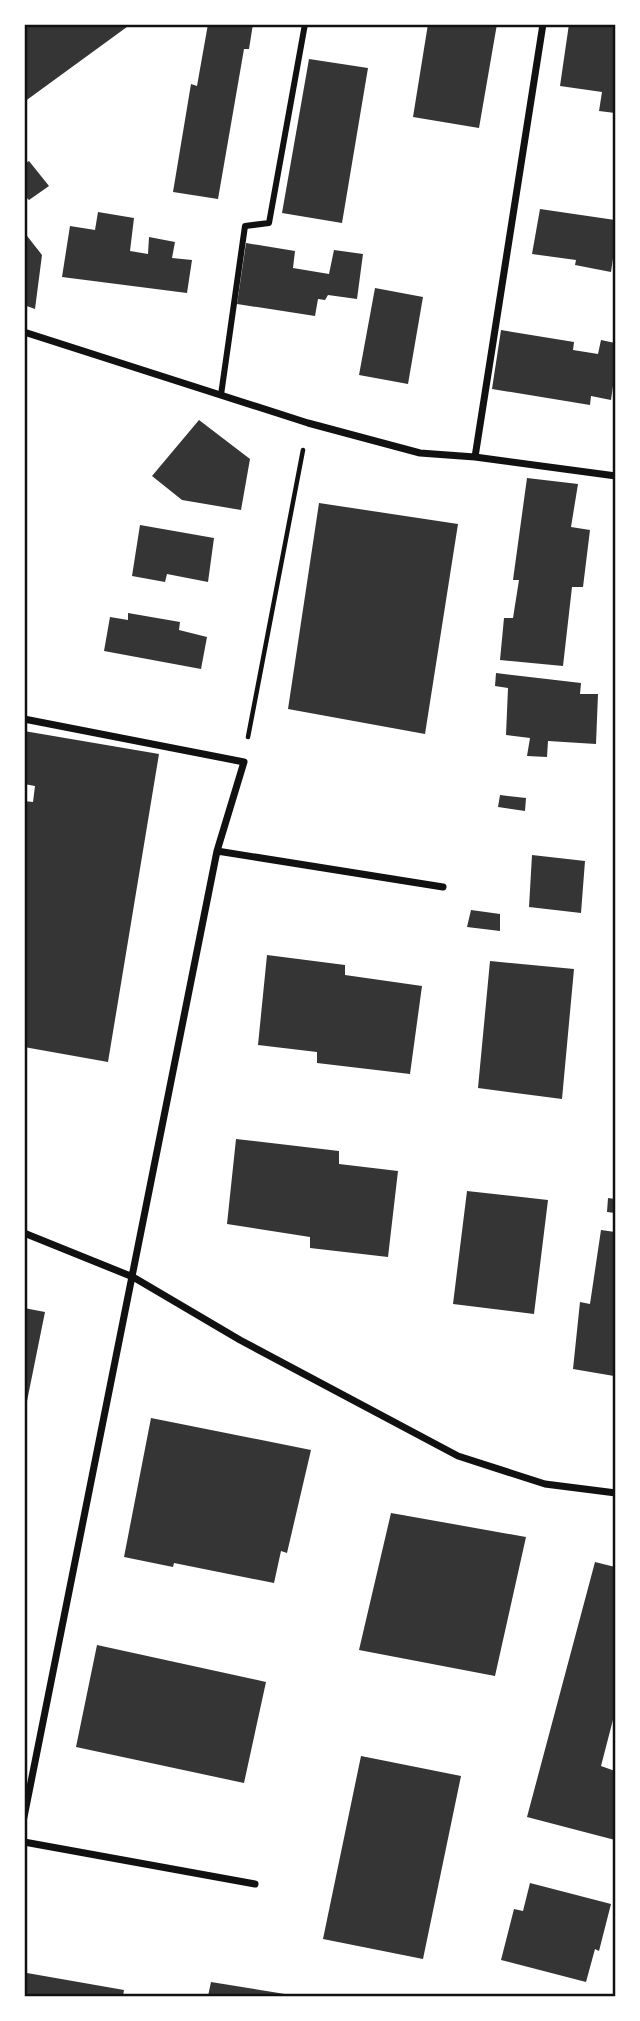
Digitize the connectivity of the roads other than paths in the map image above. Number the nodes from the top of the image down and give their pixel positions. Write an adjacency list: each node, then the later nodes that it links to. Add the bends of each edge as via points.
1 (305, 24): 4 (street, via 269,223 245,226)
2 (543, 24): 5 (street)
3 (24, 332): 4 (street)
4 (221, 395): 5 (street, via 421,453)
5 (475, 457): 6 (street)
6 (615, 476)
7 (24, 719): 8 (street, via 244,762)
8 (217, 851): 9 (street); 11 (street)
9 (443, 887)
10 (24, 1233): 11 (street)
11 (133, 1277): 12 (street, via 240,1340 458,1456 545,1484); 13 (street)
12 (615, 1493)
13 (24, 1818)
14 (24, 1842): 15 (street)
15 (254, 1884)

